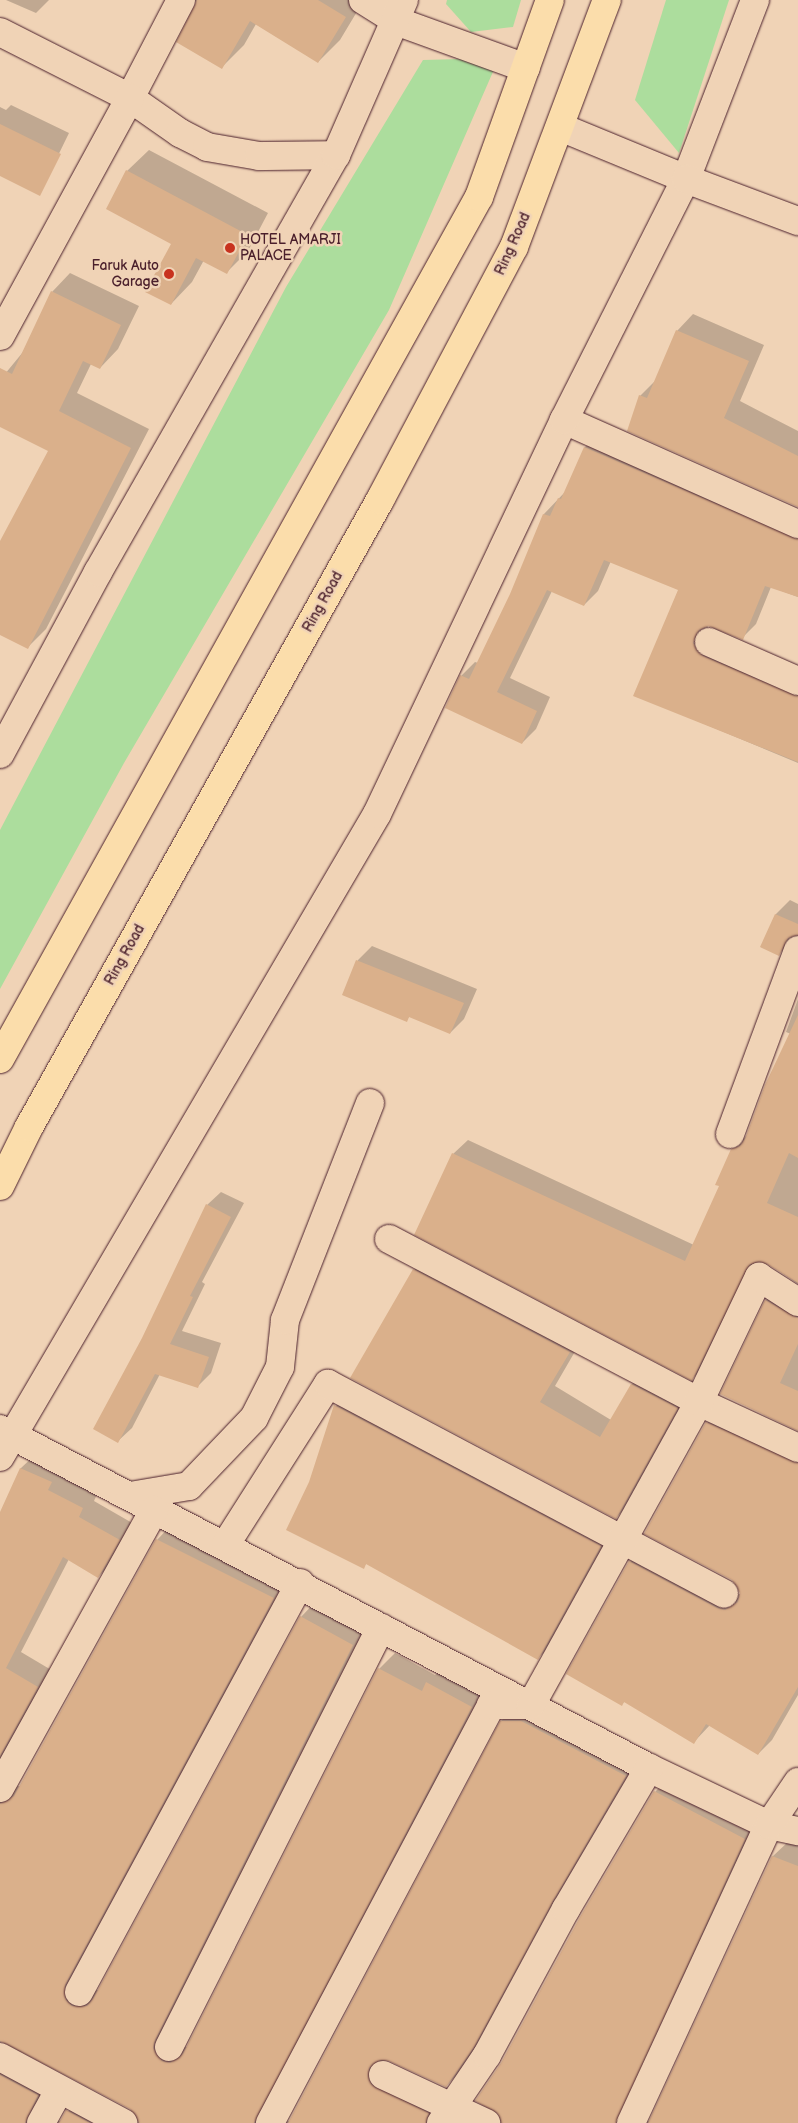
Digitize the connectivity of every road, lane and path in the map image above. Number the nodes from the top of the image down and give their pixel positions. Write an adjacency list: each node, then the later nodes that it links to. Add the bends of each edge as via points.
1 (181, 0): 9 (street)
2 (363, 0): 6 (street)
3 (550, 0): 8 (main road)
4 (607, 0): 10 (main road, Ring Road)
5 (755, 0): 12 (street)
6 (400, 10): 8 (street); 11 (street)
7 (0, 32): 9 (street)
8 (526, 68): 21 (main road, via 479,197)
9 (130, 98): 11 (street, via 180,134 208,146 259,156); 14 (street)
10 (560, 127): 12 (street); 24 (main road, Ring Road, via 510,256 380,500 29,1127)
11 (336, 155): 19 (street, via 98,572)
12 (686, 179): 13 (street); 15 (street)
13 (798, 221)
14 (0, 336)
15 (564, 420): 16 (street); 28 (street, via 377,814)
16 (798, 524)
17 (708, 642): 18 (street)
18 (798, 681)
19 (0, 754)
20 (798, 950): 23 (street)
21 (0, 1059)
22 (370, 1103): 31 (street, via 285,1320 280,1367 254,1418 188,1486)
23 (730, 1134)
24 (0, 1186)
25 (389, 1239): 27 (street)
26 (798, 1302): 27 (street, via 759,1277)
27 (700, 1402): 29 (street); 33 (street)
28 (6, 1431): 30 (street); 31 (street)
29 (798, 1448)
30 (0, 1457)
31 (130, 1496): 32 (street)
32 (154, 1510): 34 (street); 41 (street)
33 (622, 1542): 34 (street, via 328,1384); 36 (street); 38 (street)
34 (226, 1544): 35 (street)
35 (300, 1584): 37 (street); 44 (street)
36 (724, 1594)
37 (381, 1628): 38 (street); 45 (street)
38 (531, 1705): 39 (street); 52 (street, via 491,1706)
39 (650, 1768): 42 (street); 49 (street, via 566,1909 488,2055)
40 (798, 1782): 42 (street)
41 (0, 1788)
42 (769, 1825): 43 (street); 54 (street)
43 (798, 1831)
44 (79, 1992)
45 (169, 2047)
46 (0, 2057): 48 (street)
47 (382, 2075): 49 (street)
48 (59, 2090): 50 (street); 51 (street)
49 (445, 2115): 53 (street)
50 (41, 2123)
51 (123, 2123)
52 (270, 2123)
53 (486, 2123)
54 (631, 2123)

